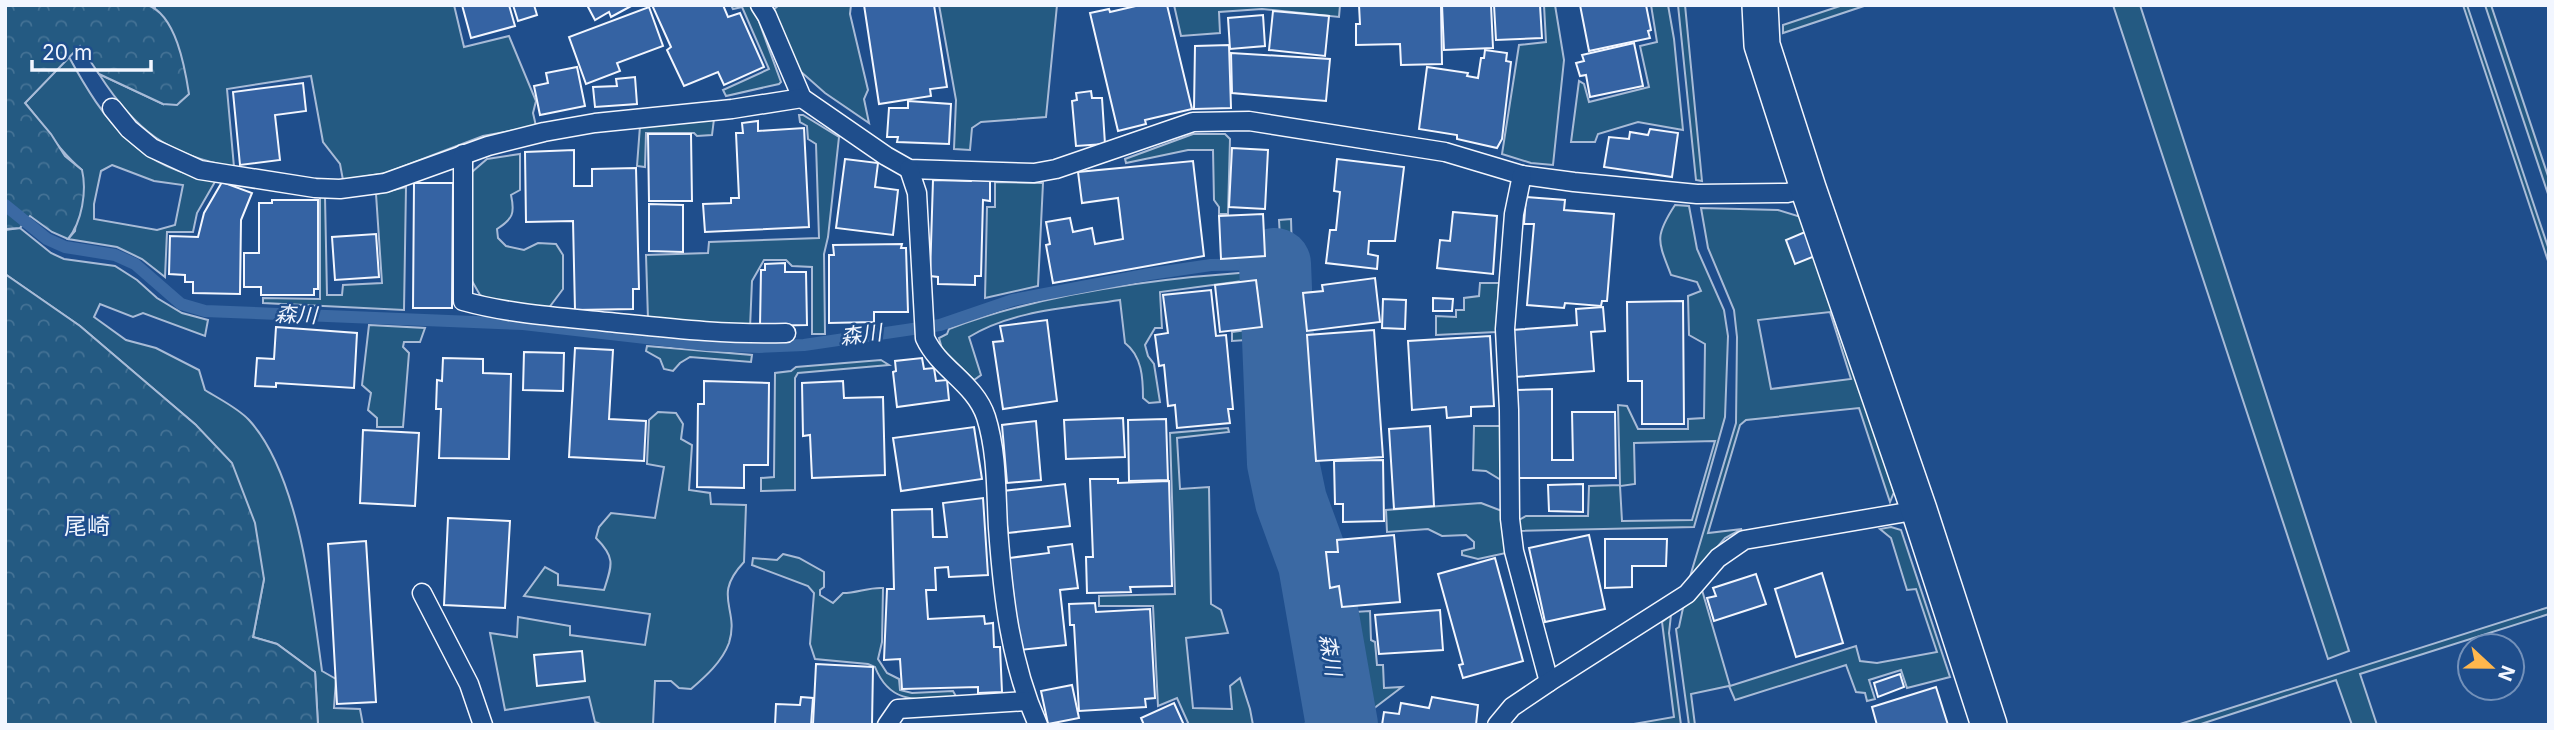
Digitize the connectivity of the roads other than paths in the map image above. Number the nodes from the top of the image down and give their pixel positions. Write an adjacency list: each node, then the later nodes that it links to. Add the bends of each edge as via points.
1 (760, 5): 3 (lane)
2 (1760, 5): 8 (street, via 1762,45)
3 (802, 98): 5 (lane, via 595,123); 6 (lane)
4 (112, 108): 5 (lane, via 152,148 200,170 315,188 385,183)
5 (463, 154): 9 (lane, via 463,301 496,310 686,330)
6 (909, 169): 7 (lane, via 1034,173 1194,122 1249,121 1445,152); 13 (lane, via 917,193 925,338 931,351 975,393 986,416 1009,637)
7 (1522, 175): 8 (lane, via 1697,194 1787,193); 12 (lane, via 1514,214 1505,329 1510,519 1514,551)
8 (1808, 188): 10 (street)
9 (786, 333)
10 (1919, 510): 12 (lane, via 1744,540 1718,558 1687,594); 18 (street)
11 (422, 593): 14 (lane, via 468,684)
12 (1549, 681): 17 (lane, via 1512,707)
13 (1027, 701): 15 (lane, via 898,709); 16 (lane)
14 (483, 725)
15 (887, 725)
16 (1038, 725)
17 (1497, 725)
18 (1989, 725)

